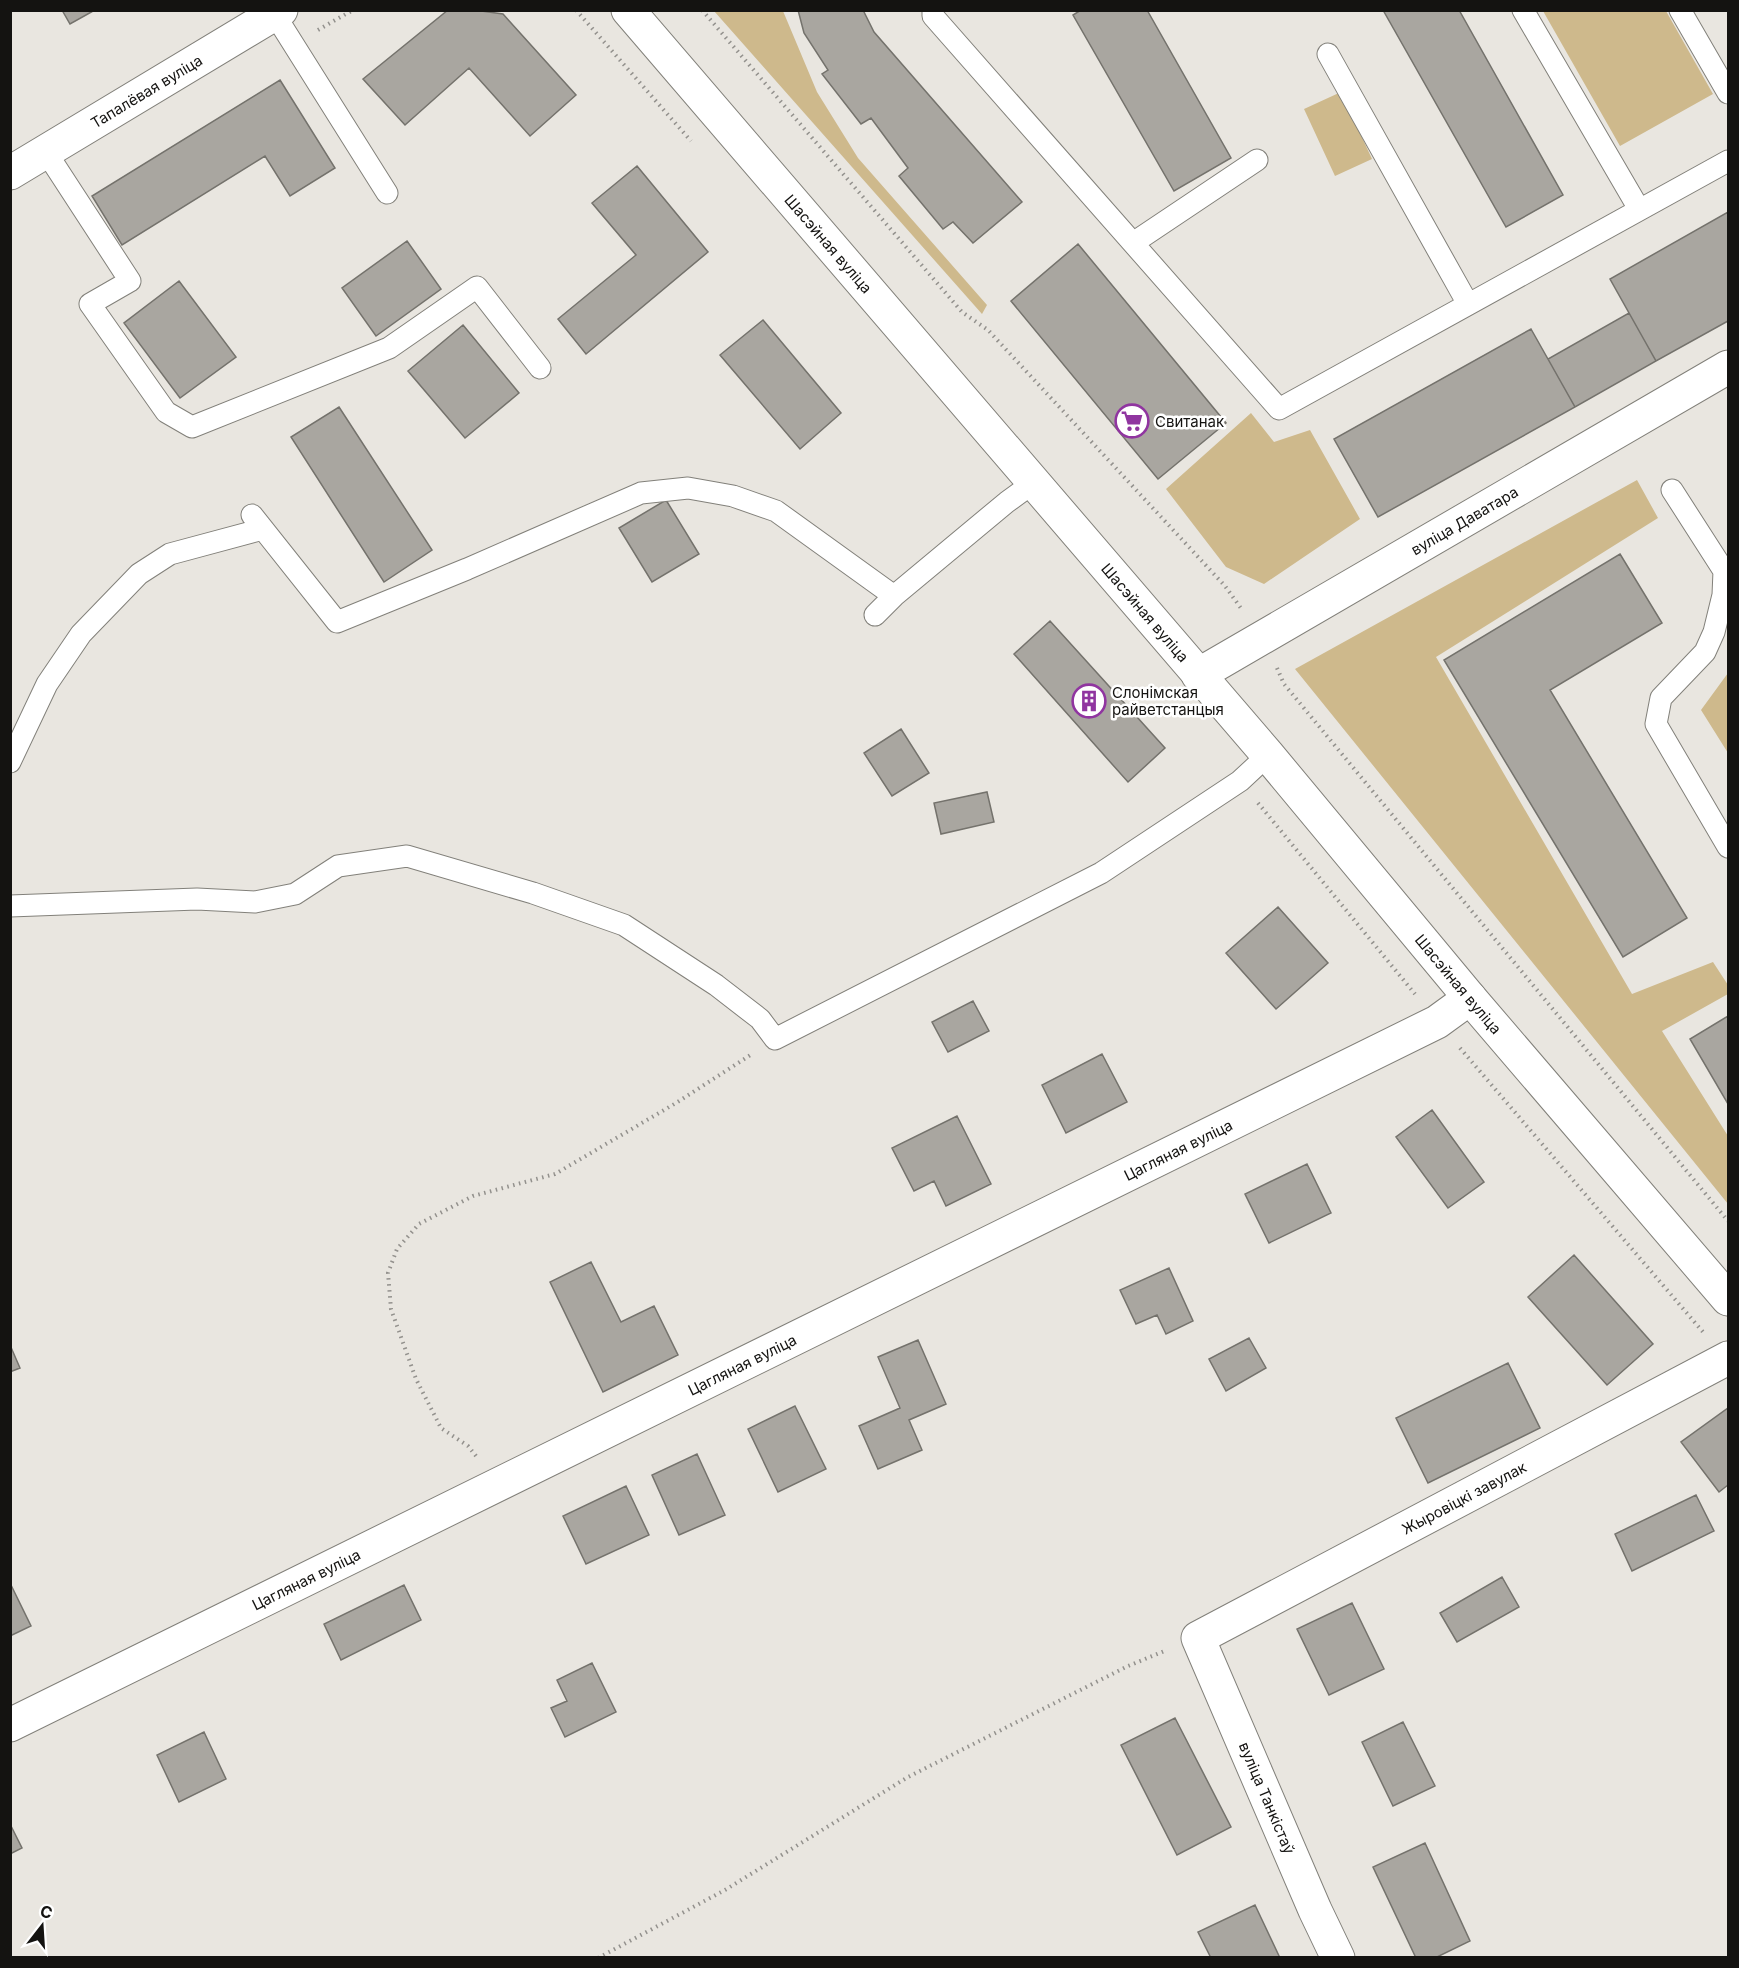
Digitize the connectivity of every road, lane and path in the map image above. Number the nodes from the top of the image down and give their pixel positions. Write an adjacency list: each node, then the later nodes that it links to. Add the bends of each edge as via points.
1 (353, 10): 9 (path)
2 (576, 10): 12 (path)
3 (628, 10): 23 (street, Шасэйная вуліца)
4 (702, 10): 27 (path, via 962,312 988,330 1226,586)
5 (933, 10): 19 (lane, via 933,16)
6 (1523, 10): 18 (lane)
7 (1680, 10): 11 (lane)
8 (278, 13): 9 (lane); 13 (street, Тапалёвая вуліца)
9 (294, 44): 17 (lane)
10 (1328, 54): 20 (lane)
11 (1728, 93)
12 (694, 144)
13 (46, 152): 16 (street, Тапалёвая вуліца); 22 (lane, via 130,281 90,304 166,412 192,427 389,348 477,287)
14 (1257, 160): 19 (lane)
15 (1728, 161): 18 (lane)
16 (10, 173)
17 (387, 193)
18 (1639, 209): 20 (lane)
19 (1133, 243): 20 (lane, via 1278,409)
20 (1468, 304)
21 (1728, 367): 27 (street, вуліца Даватара)
22 (540, 368)
23 (1033, 483): 25 (lane); 28 (street, Шасэйная вуліца)
24 (1672, 490): 32 (lane, via 1724,571 1723,595 1705,652 1661,698 1656,724)
25 (894, 596): 26 (lane); 30 (lane, via 776,511 733,496 688,488 641,493 336,622 258,522 170,554 139,574 81,634 52,675)
26 (875, 615)
27 (1262, 637): 28 (street, вуліца Даватара); 37 (path, via 1284,684)
28 (1198, 675): 29 (street, Шасэйная вуліца)
29 (1268, 755): 31 (lane); 34 (street, Шасэйная вуліца)
30 (10, 762)
31 (1240, 781): 35 (path); 36 (lane, via 1101,873)
32 (1728, 847)
33 (10, 906): 36 (lane, via 197,899 255,902 295,894 338,867 407,856 624,925 716,985 760,1019)
34 (1470, 998): 35 (street, Цагляная вуліца); 38 (street, Шасэйная вуліца)
35 (1437, 1022): 39 (path); 40 (street, Цагляная вуліца)
36 (775, 1039): 40 (path, via 555,1174 473,1196 419,1224 397,1249 388,1273 391,1309 416,1379 441,1428 468,1446)
37 (1728, 1221)
38 (1728, 1299)
39 (1727, 1359): 41 (street, Жыровіцкі завулак)
40 (493, 1487): 42 (street, Цагляная вуліца)
41 (1198, 1638): 43 (path, via 1128,1666 908,1777 725,1890); 44 (street, вуліца Танкістаў)
42 (10, 1725)
43 (598, 1958)
44 (1338, 1958)

